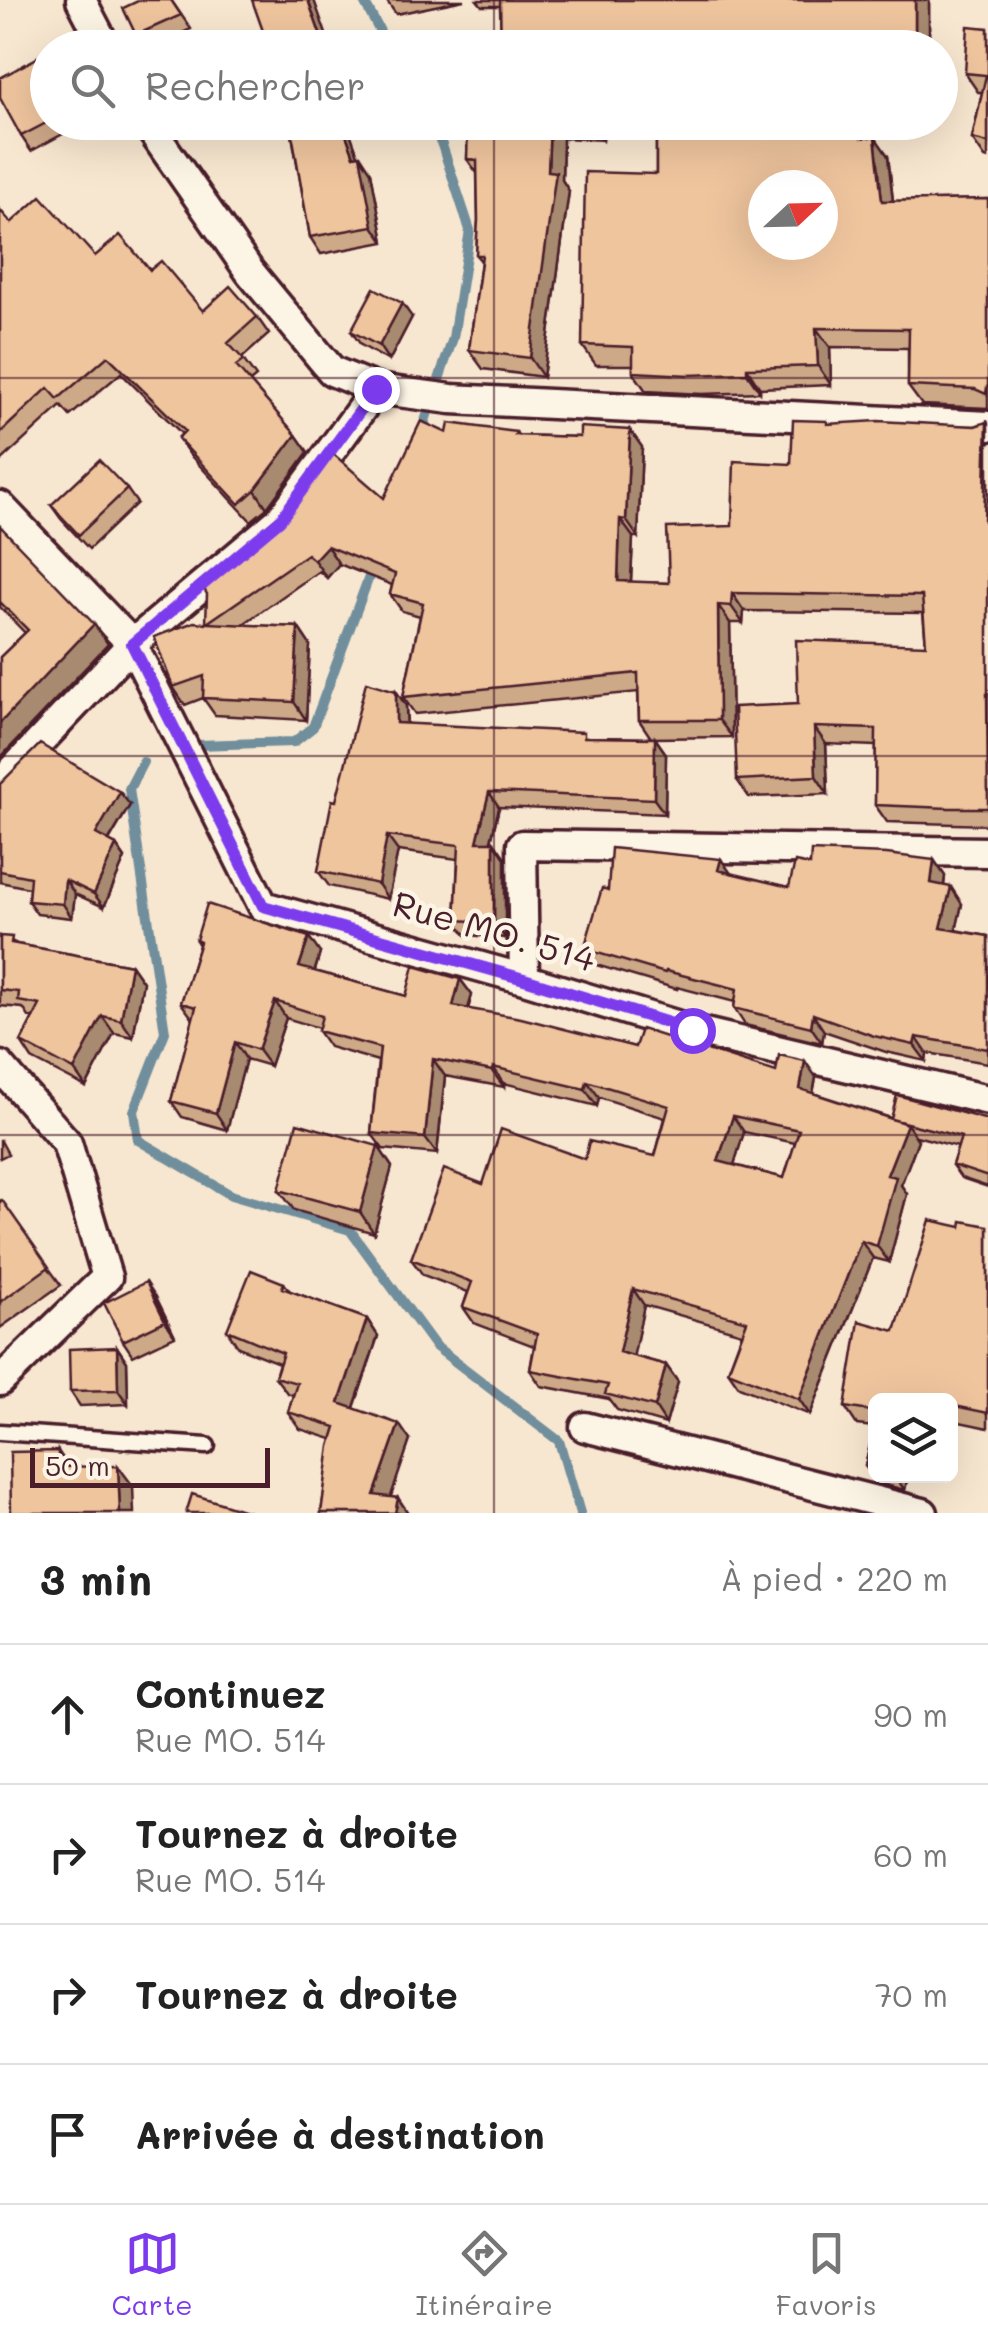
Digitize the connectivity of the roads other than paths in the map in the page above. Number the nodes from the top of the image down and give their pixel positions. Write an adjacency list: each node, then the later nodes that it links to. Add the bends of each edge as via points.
1 (81, 0): 2 (street)
2 (97, 30)
3 (158, 140): 4 (street, via 250,272 332,371)
4 (376, 389): 5 (street, via 450,399); 7 (street, via 280,520)
5 (988, 426)
6 (0, 506): 7 (street, Rue MO. 514)
7 (132, 644): 8 (street); 10 (street, Rue MO. 514, via 263,906)
8 (0, 784)
9 (988, 852): 10 (street, via 522,844)
10 (524, 979): 12 (street, Rue MO. 514, via 692,1030)
11 (0, 1066): 13 (street, via 67,1143 107,1278)
12 (988, 1100)
13 (0, 1380)
14 (584, 1427): 17 (street)
15 (0, 1432): 16 (lane)
16 (208, 1446)
17 (924, 1513)

